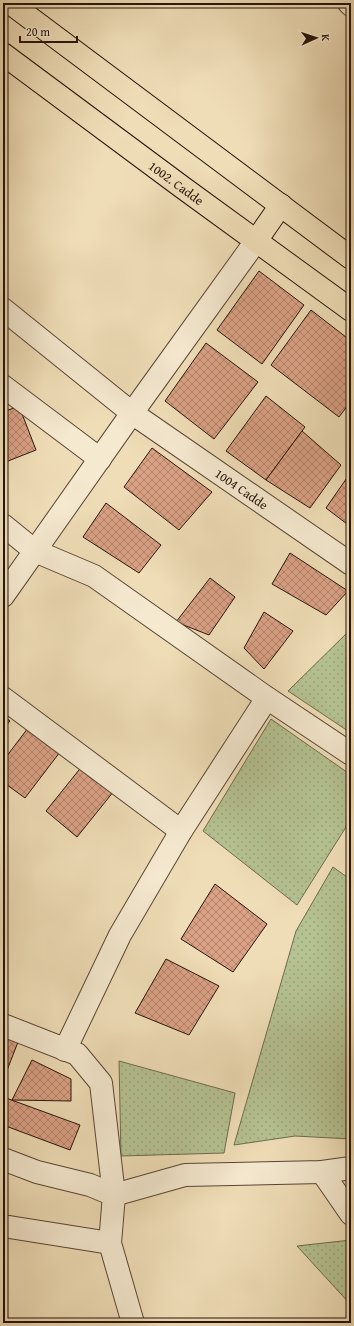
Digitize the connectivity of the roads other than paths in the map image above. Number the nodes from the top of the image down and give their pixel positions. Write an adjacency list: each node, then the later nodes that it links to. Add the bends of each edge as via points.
1 (10, 3): 3 (main road)
2 (3, 54): 4 (main road, 1002. Cadde)
3 (280, 205): 4 (main road); 5 (main road)
4 (256, 241): 7 (main road, 1002. Cadde); 9 (street)
5 (351, 258)
6 (3, 309): 9 (street, 1004 Cadde)
7 (351, 310)
8 (3, 386): 10 (street)
9 (132, 413): 10 (street); 13 (street, 1004 Cadde)
10 (100, 459): 12 (street)
11 (3, 525): 12 (street)
12 (35, 551): 14 (street); 16 (street, via 94,576)
13 (351, 564)
14 (3, 596)
15 (3, 698): 18 (street)
16 (267, 698): 17 (street); 18 (street)
17 (351, 754)
18 (181, 830): 20 (street, via 120,934)
19 (3, 1025): 20 (street)
20 (65, 1050): 24 (street, via 77,1054 101,1084)
21 (3, 1159): 24 (street, via 37,1172 90,1185)
22 (351, 1168): 23 (street)
23 (322, 1172): 24 (street, via 185,1175); 25 (street)
24 (114, 1195): 27 (street)
25 (351, 1214)
26 (3, 1226): 27 (street)
27 (110, 1243): 28 (street)
28 (133, 1323)

